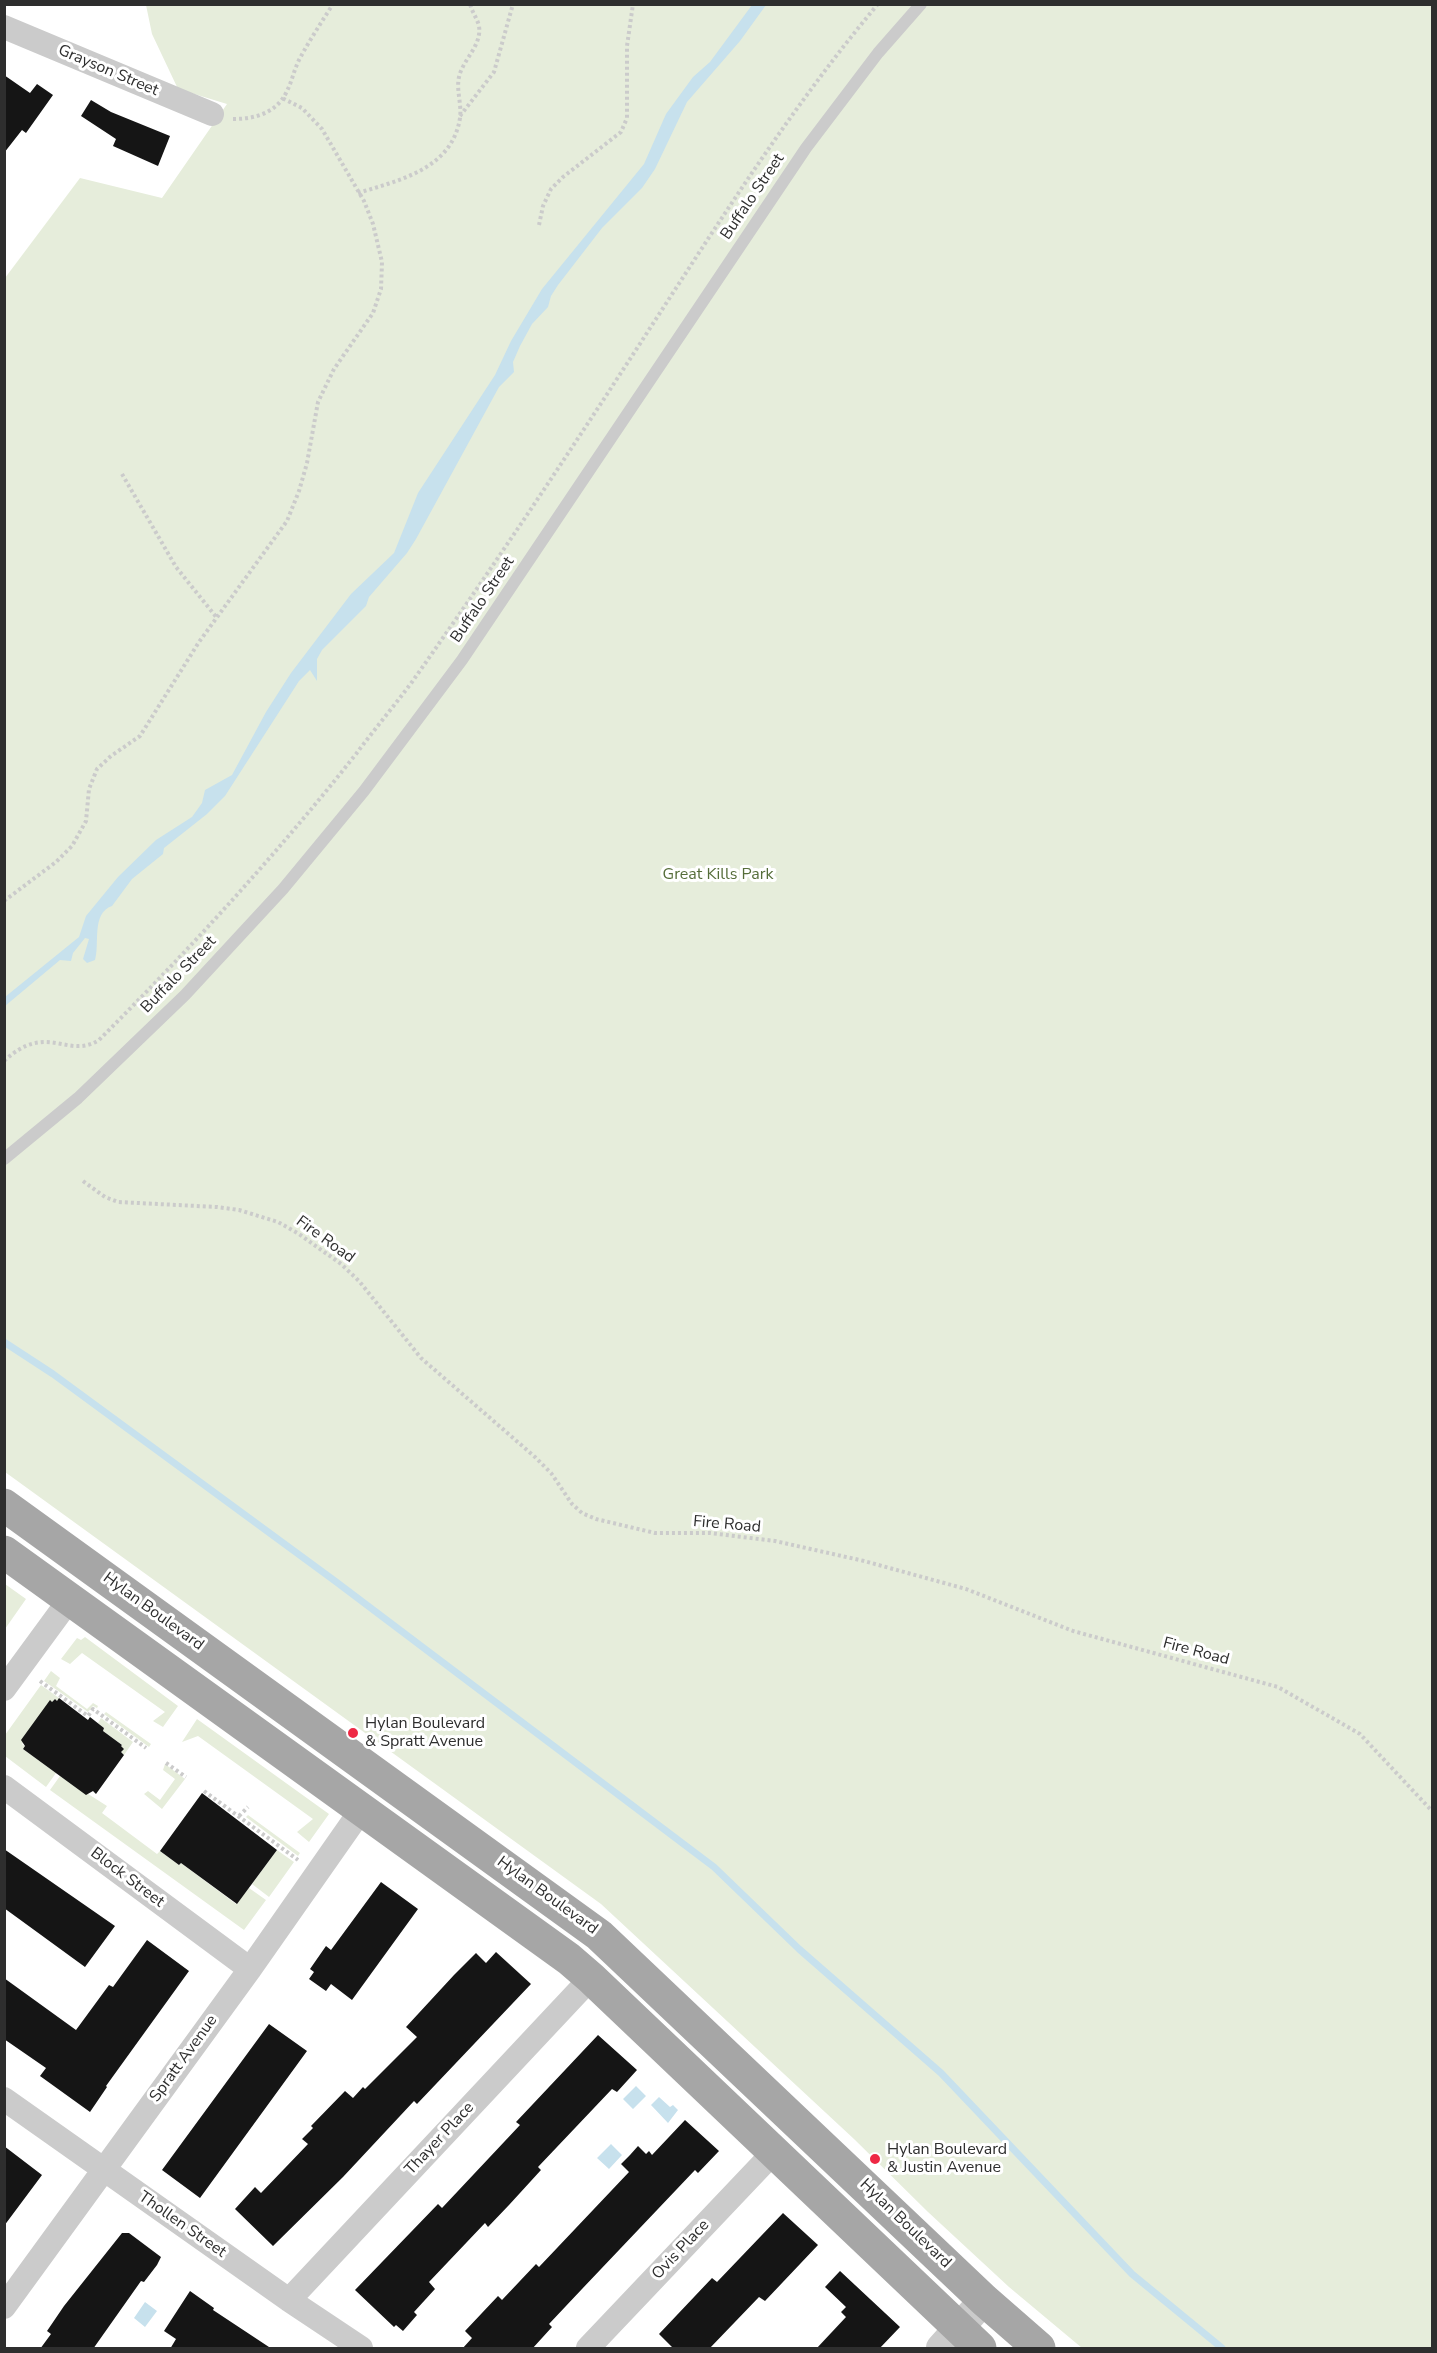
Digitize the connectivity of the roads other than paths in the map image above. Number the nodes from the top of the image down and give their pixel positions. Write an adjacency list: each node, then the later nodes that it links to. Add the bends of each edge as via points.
1 (921, 4): 4 (lane, Buffalo Street, via 878,53 806,148 462,660 364,791 283,889 184,995 78,1098)
2 (4, 27): 3 (street, Grayson Street)
3 (212, 114)
4 (4, 1159)
5 (4, 1505): 17 (main road, Hylan Boulevard, via 599,1935)
6 (4, 1552): 7 (main road)
7 (70, 1599): 8 (street); 10 (main road)
8 (4, 1689)
9 (4, 1787): 11 (street, Block Street)
10 (362, 1809): 11 (street, Spratt Avenue); 12 (main road, via 545,1940)
11 (250, 1969): 15 (street, Spratt Avenue)
12 (591, 1978): 14 (main road); 16 (street, Thayer Place)
13 (4, 2100): 15 (street, Thollen Street)
14 (774, 2152): 19 (main road); 21 (street, Ovis Place)
15 (104, 2170): 16 (street, Thollen Street); 18 (street, Spratt Avenue)
16 (289, 2300): 20 (street, Thollen Street)
17 (984, 2300): 19 (street); 22 (main road, Hylan Boulevard)
18 (4, 2307)
19 (960, 2342)
20 (361, 2349)
21 (588, 2349)
22 (1039, 2349)

